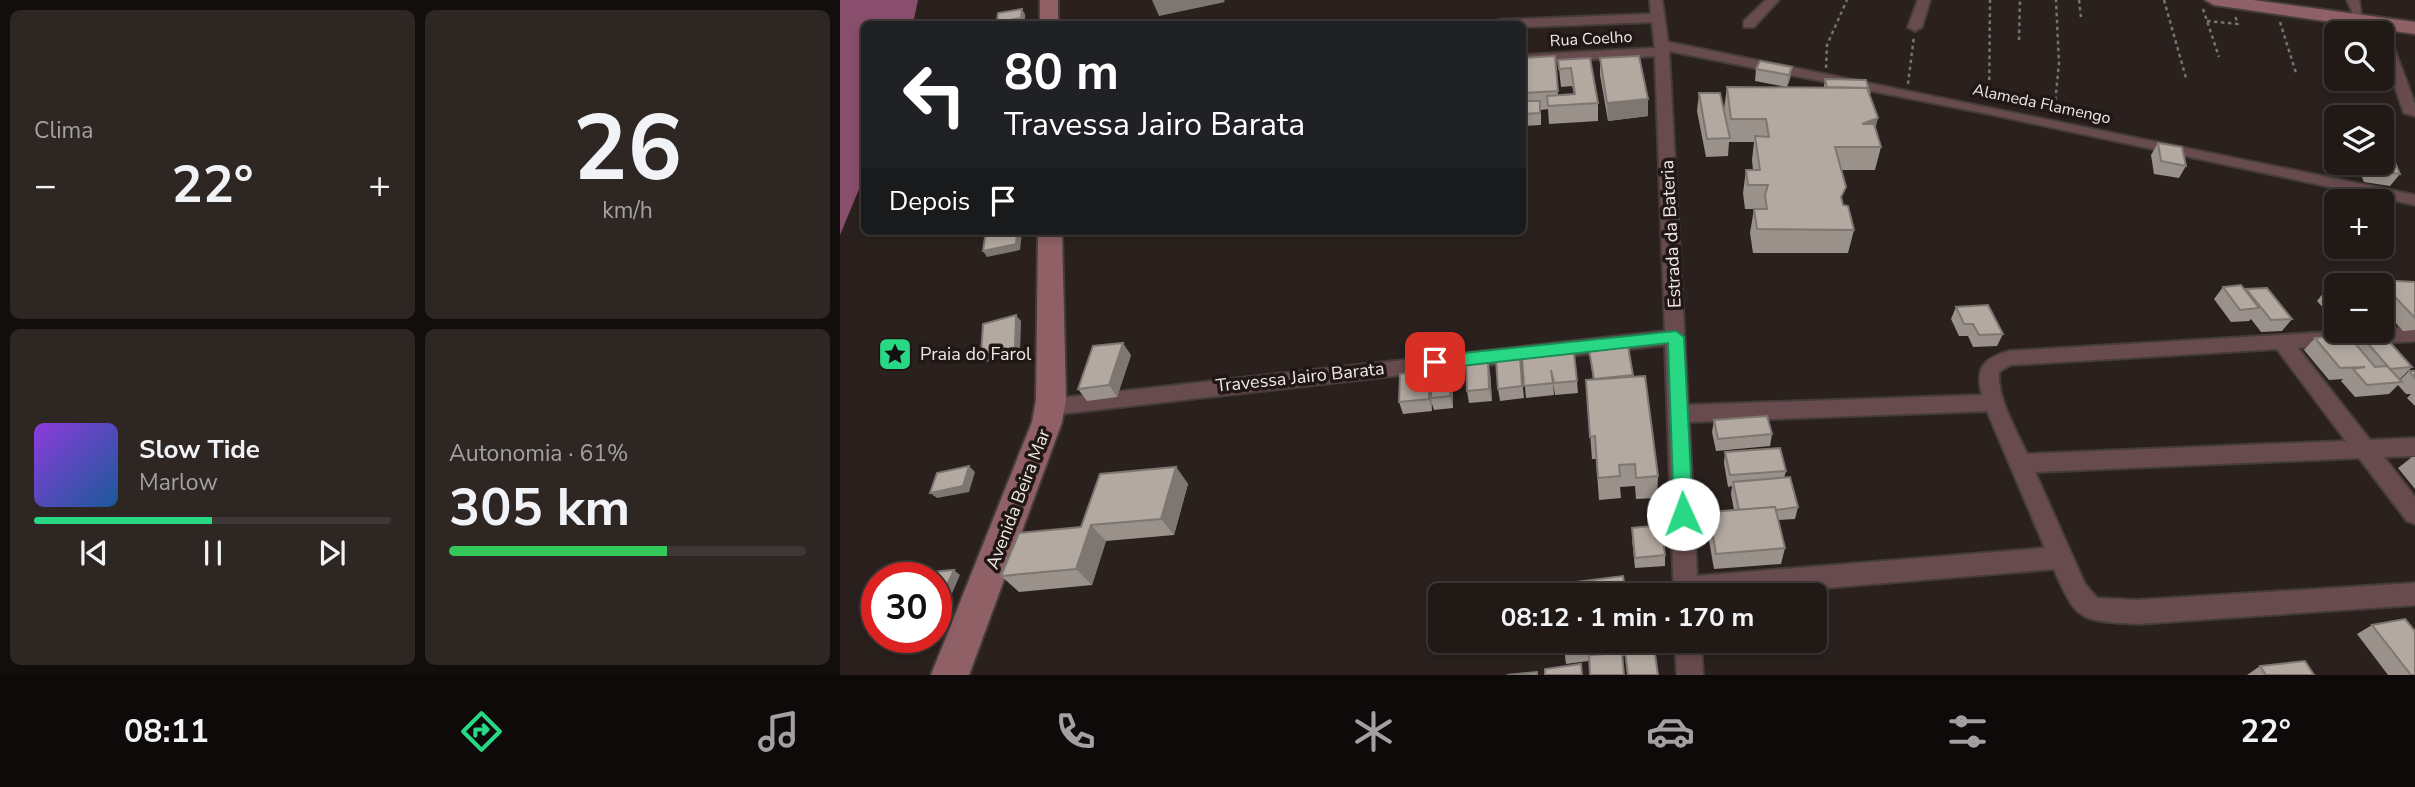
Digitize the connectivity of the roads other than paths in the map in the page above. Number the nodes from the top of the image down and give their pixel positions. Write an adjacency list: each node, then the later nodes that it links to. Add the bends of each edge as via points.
1 (1049, 0): 9 (main road)
2 (1773, 0): 12 (street)
3 (1924, 0): 14 (street)
4 (2214, 0): 5 (main road)
5 (2276, 4): 6 (main road); 11 (main road)
6 (2355, 5): 8 (main road)
7 (1657, 9): 10 (street); 16 (street, Estrada da Bateria)
8 (2415, 18)
9 (1049, 21)
10 (1526, 21)
11 (2364, 21)
12 (1749, 24)
13 (2394, 26): 15 (main road)
14 (1915, 27)
15 (2415, 28)
16 (1662, 48): 17 (street, Rua Coelho); 20 (street, Alameda Flamengo, via 1907,93); 23 (street, Estrada da Bateria)
17 (1526, 58)
18 (2394, 66): 19 (street)
19 (2411, 113)
20 (2415, 200)
21 (1051, 235): 26 (main road, Avenida Beira Mar)
22 (2415, 334): 24 (street)
23 (1676, 337): 26 (street, Travessa Jairo Barata); 27 (street, Estrada da Bateria)
24 (2284, 344): 25 (street, via 2009,358 1989,367); 29 (street)
25 (1994, 403): 27 (street); 30 (street)
26 (1051, 407): 37 (main road, Avenida Beira Mar)
27 (1680, 414): 33 (street, Estrada da Bateria)
28 (2415, 447): 29 (street)
29 (2364, 449): 30 (street); 31 (street)
30 (2022, 463): 32 (street)
31 (2415, 514)
32 (2062, 558): 34 (street); 35 (street, via 2083,602 2110,612)
33 (1686, 583)
34 (1786, 583)
35 (2415, 594)
36 (1689, 653): 38 (street)
37 (950, 675)
38 (1690, 675)

